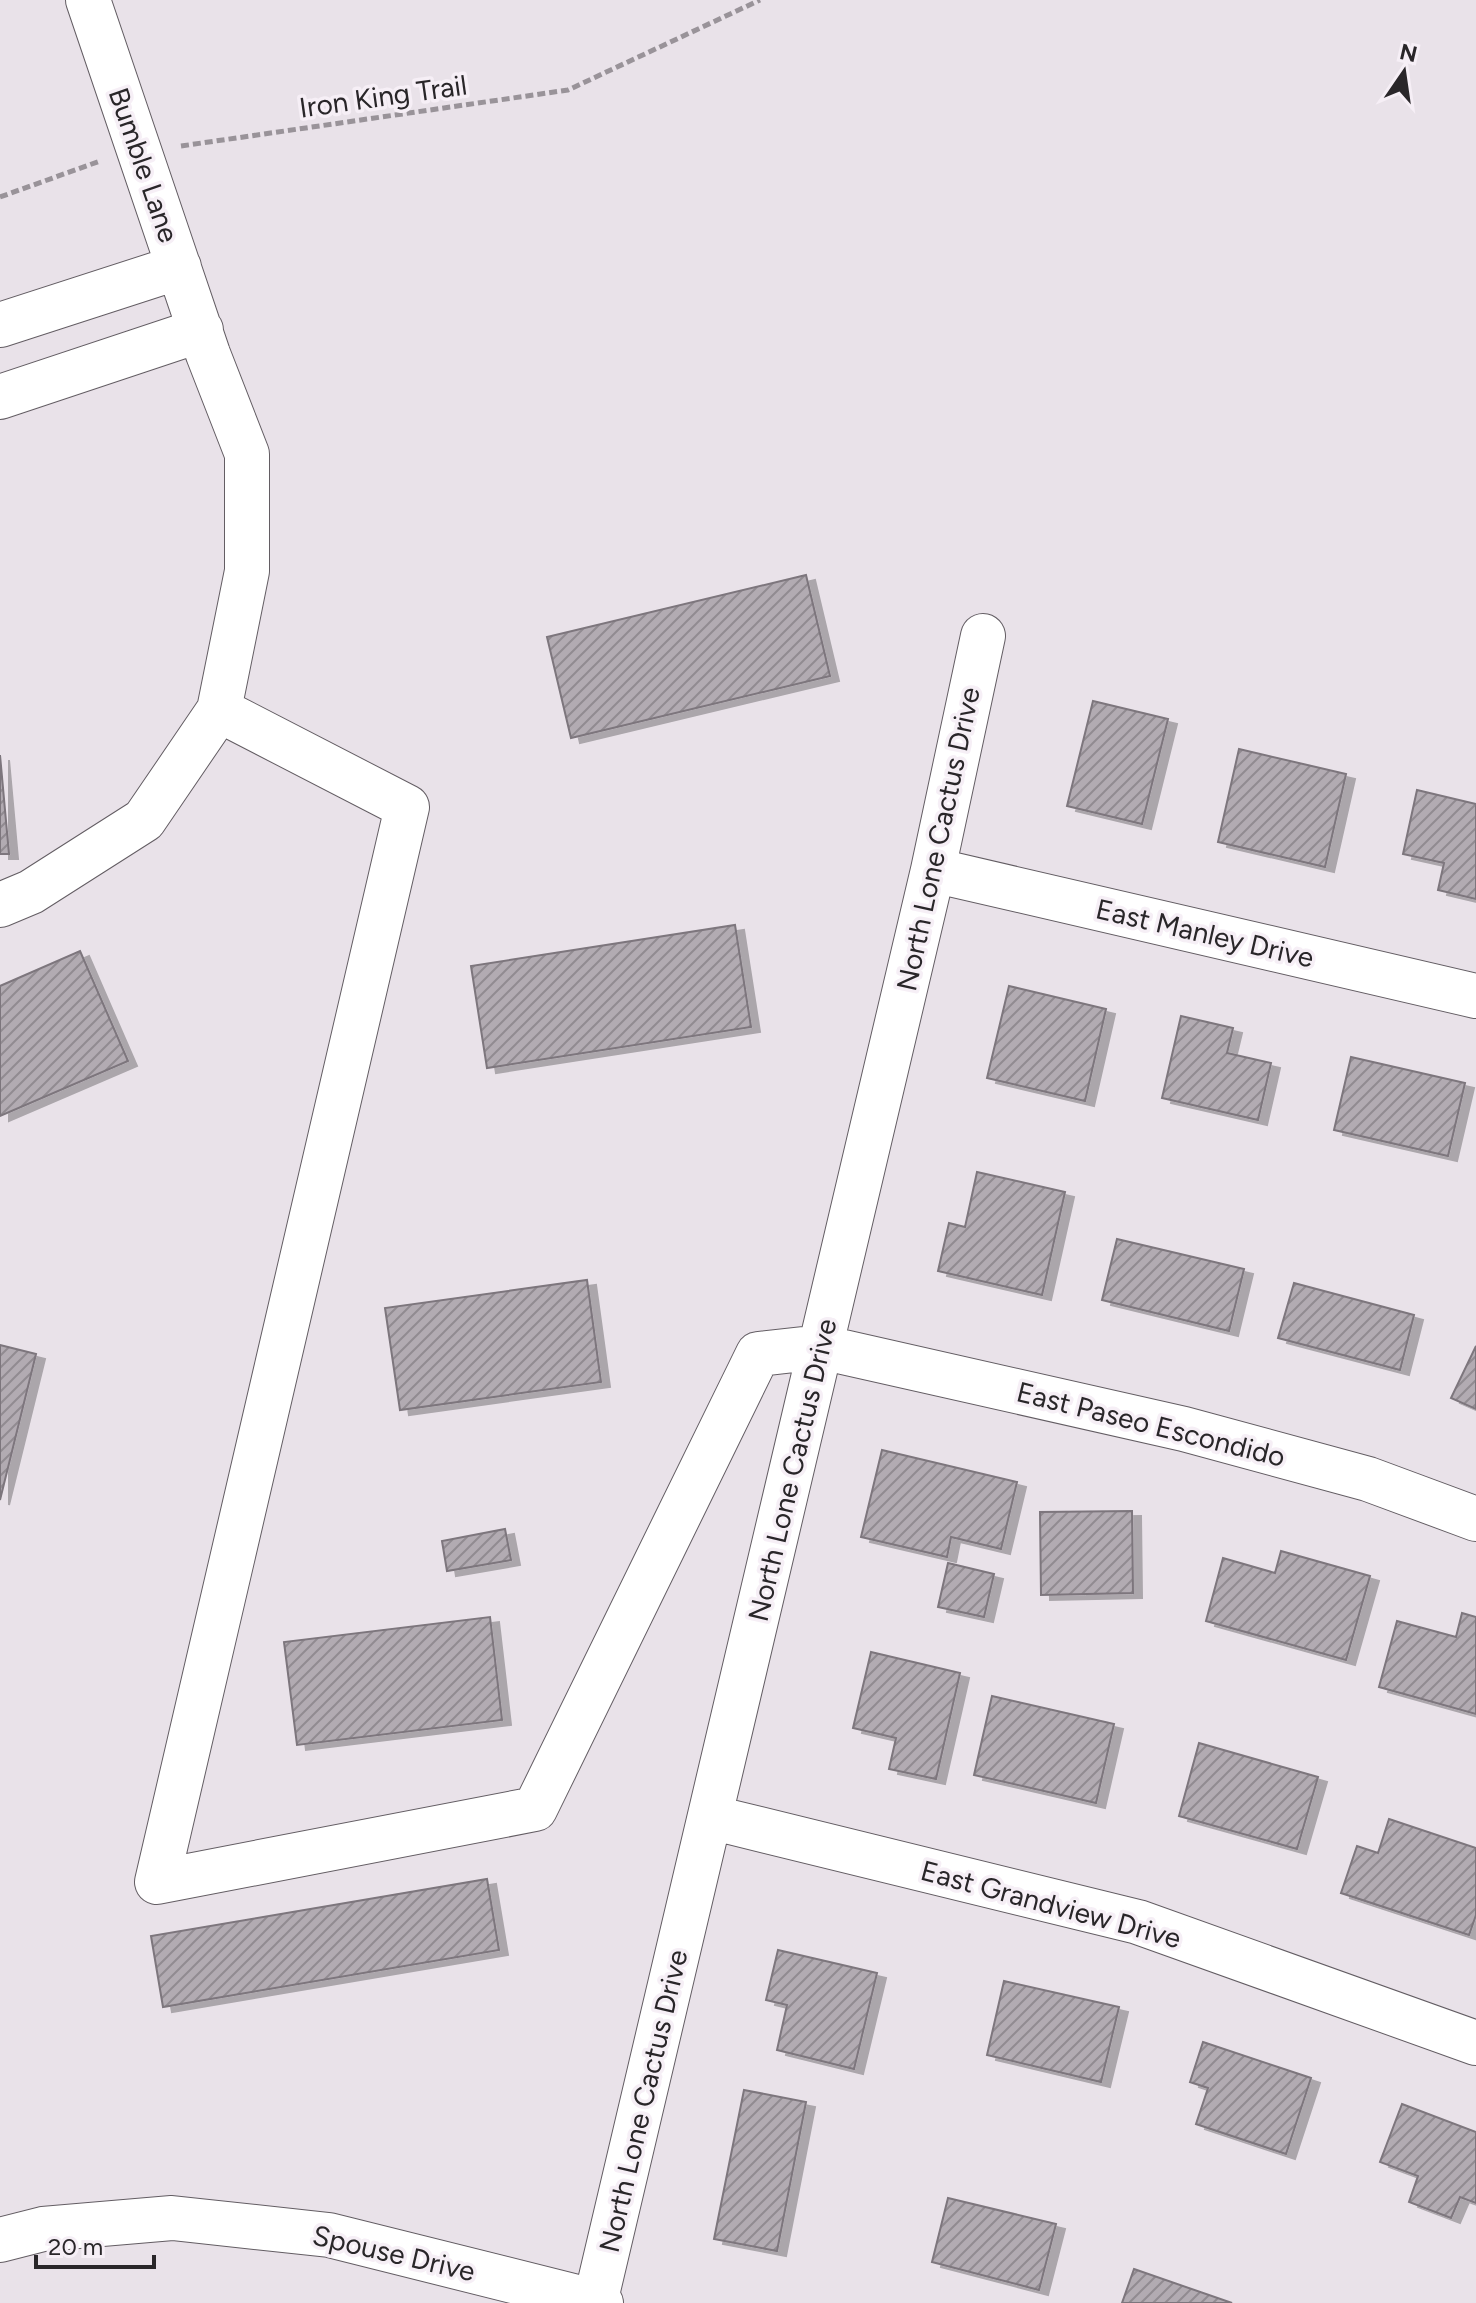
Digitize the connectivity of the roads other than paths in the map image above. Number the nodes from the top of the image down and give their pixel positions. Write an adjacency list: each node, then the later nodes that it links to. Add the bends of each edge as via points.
1 (88, 0): 2 (street, Bumble Lane)
2 (179, 267): 3 (street); 4 (street, Bumble Lane)
3 (0, 325)
4 (201, 330): 5 (street); 7 (street, Bumble Lane, via 247,454 247,571)
5 (0, 397)
6 (983, 636): 8 (street, North Lone Cactus Drive)
7 (219, 710): 9 (street, via 144,820 31,892); 11 (street, East Paseo Escondido, via 407,807 157,1882 535,1809 758,1354)
8 (933, 870): 10 (street, East Manley Drive); 11 (street, North Lone Cactus Drive)
9 (0, 905)
10 (1476, 996)
11 (821, 1347): 12 (street, East Paseo Escondido, via 1184,1429 1368,1479); 13 (street, North Lone Cactus Drive)
12 (1476, 1519)
13 (710, 1817): 14 (street, East Grandview Drive, via 1138,1922); 16 (street, North Lone Cactus Drive)
14 (1476, 2043)
15 (0, 2240): 16 (street, Spouse Drive, via 43,2229 172,2218 203,2221 329,2235)
16 (597, 2302)

